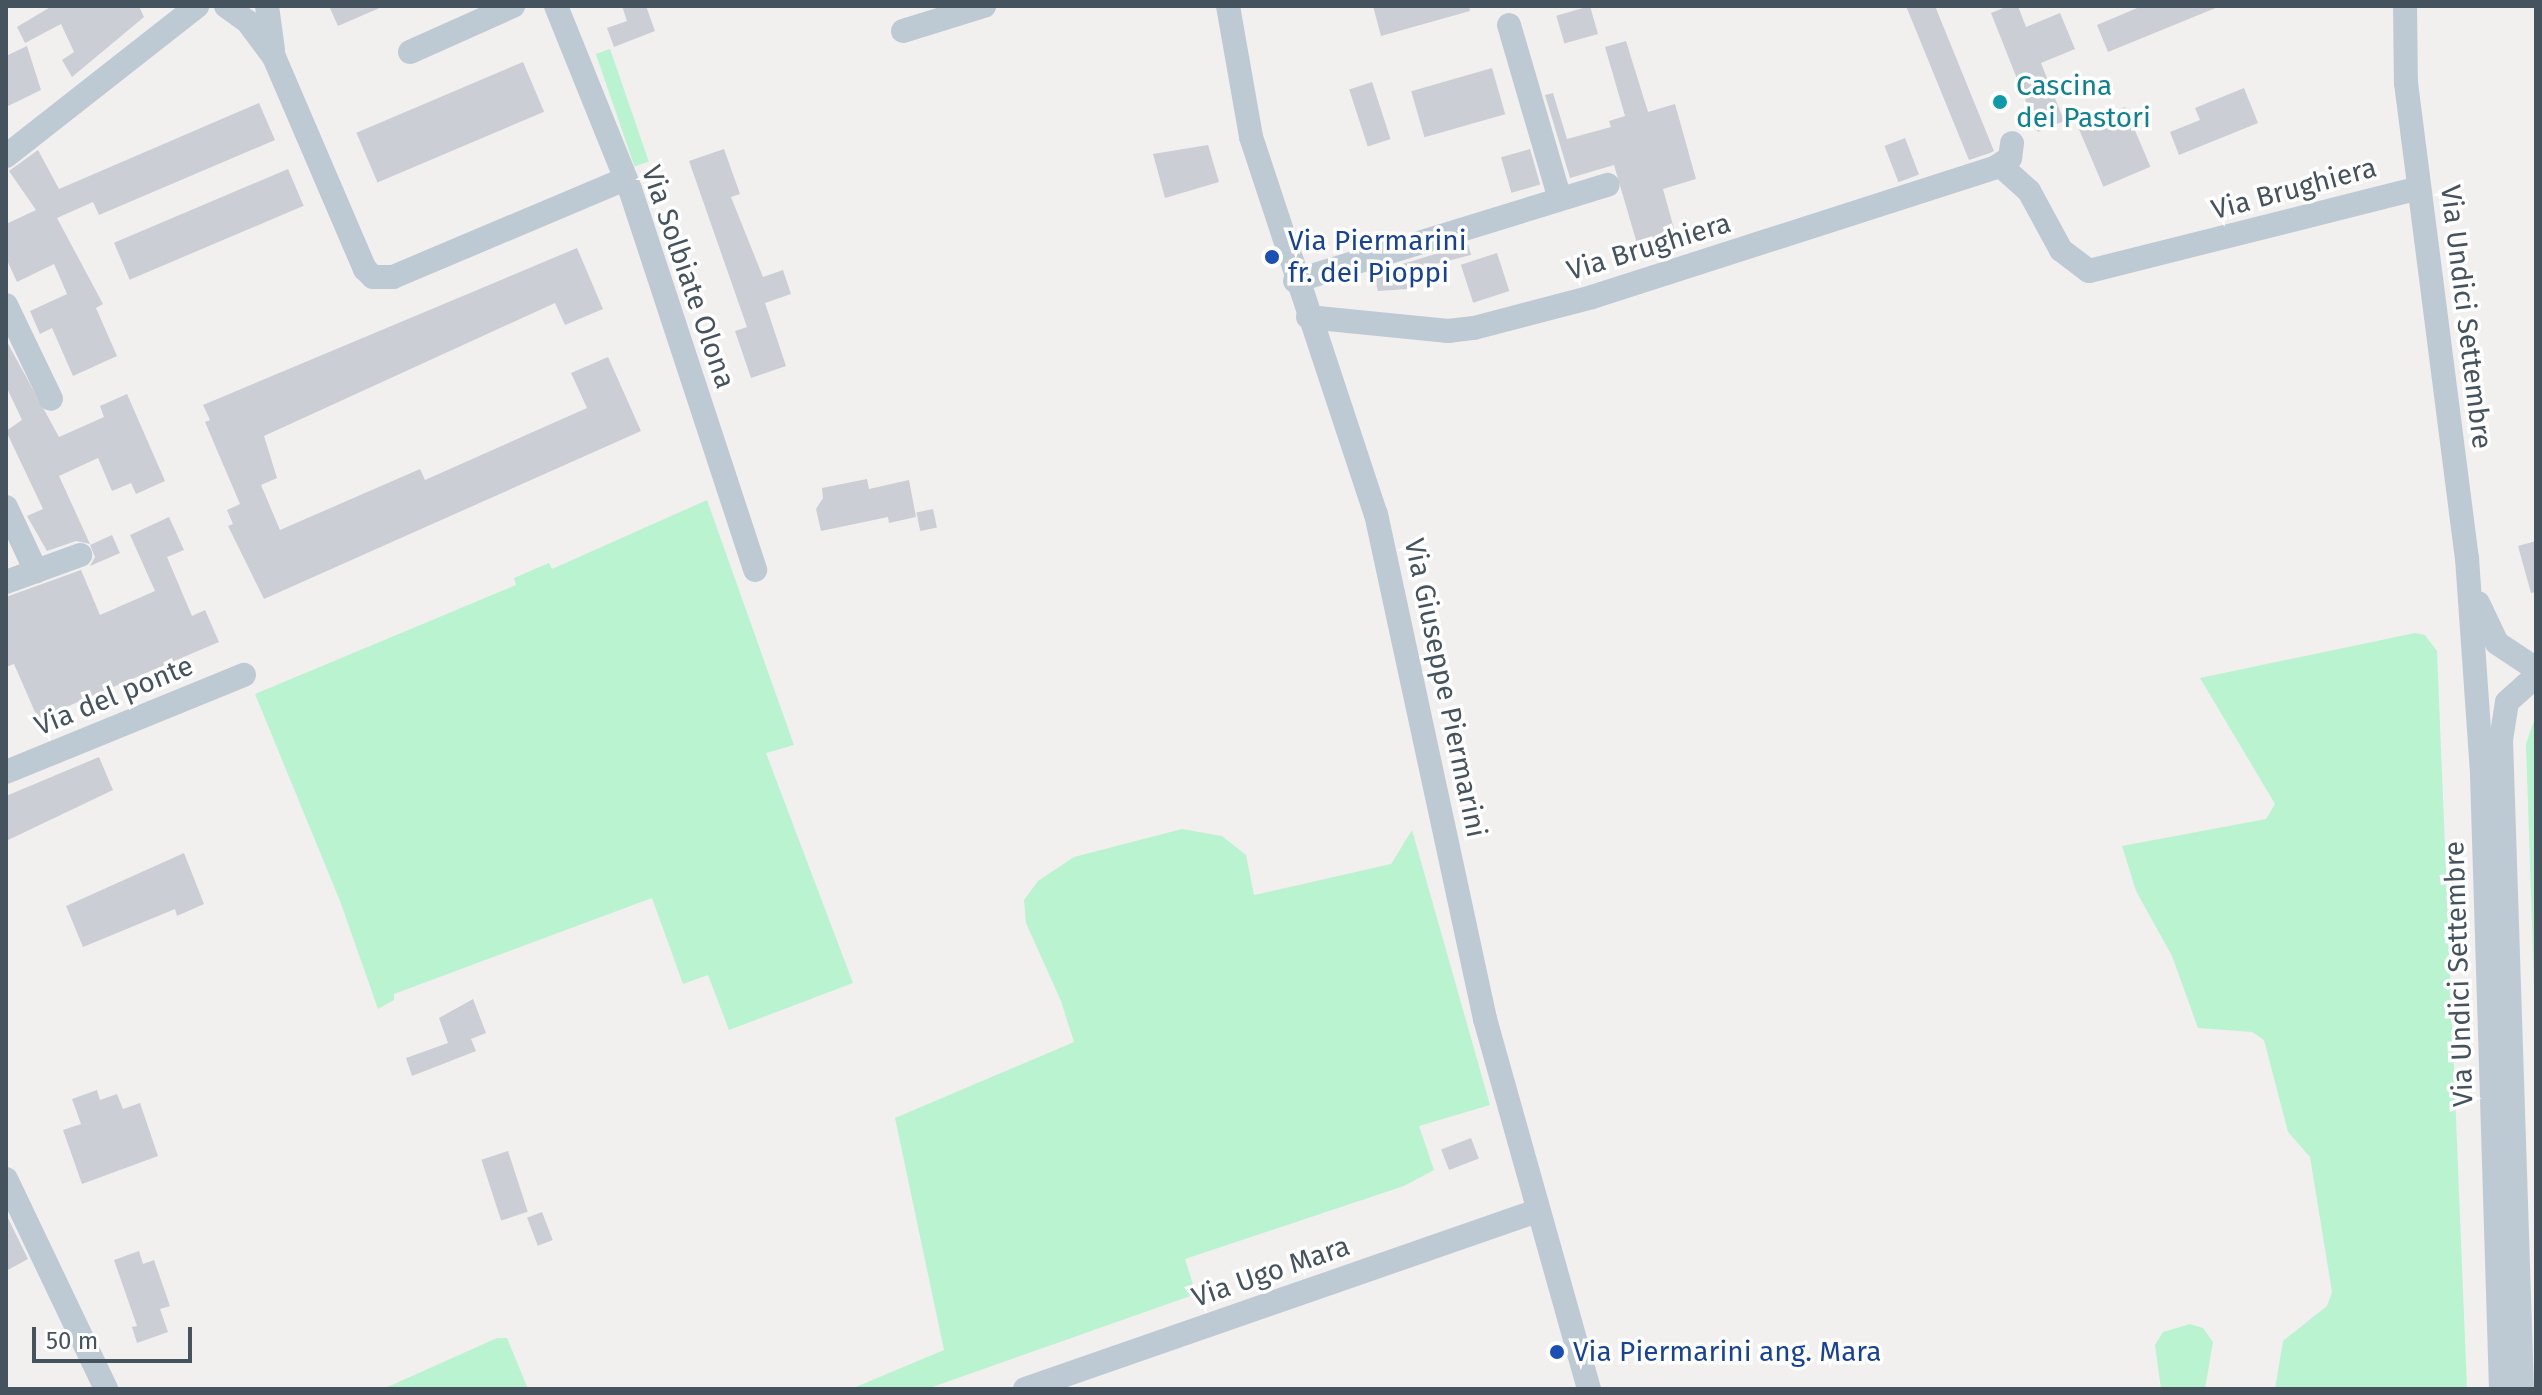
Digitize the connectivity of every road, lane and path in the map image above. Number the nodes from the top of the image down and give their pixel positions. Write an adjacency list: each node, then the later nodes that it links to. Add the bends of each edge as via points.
1 (197, 6): 15 (street)
2 (226, 6): 13 (street, via 248,22)
3 (267, 6): 13 (street)
4 (513, 6): 12 (street)
5 (556, 6): 16 (street, Via Solbiate Olona)
6 (984, 6): 11 (street)
7 (1228, 6): 20 (street, Via Giuseppe Piermarini, via 1244,112)
8 (2393, 6): 14 (street, Via Undici Settembre)
9 (2405, 6): 14 (street, Via Undici Settembre)
10 (1509, 25): 19 (street)
11 (903, 31)
12 (410, 52)
13 (274, 57): 16 (street, via 365,269 373,277 393,277)
14 (2406, 83): 18 (street, Via Undici Settembre)
15 (6, 156)
16 (623, 180): 27 (street, Via Solbiate Olona)
17 (1608, 185): 19 (street)
18 (2419, 188): 22 (street, Via Brughiera, via 2089,271 2070,261 2006,154 1592,297 1474,328 1448,331); 26 (street, Via Undici Settembre)
19 (1560, 199): 20 (street)
20 (1295, 281): 22 (street, Via Giuseppe Piermarini)
21 (6, 305): 23 (street)
22 (1308, 317): 35 (street, Via Giuseppe Piermarini, via 1366,481 1388,561 1485,1019)
23 (51, 399)
24 (6, 507): 28 (street)
25 (80, 555): 28 (street)
26 (2467, 558): 30 (street, Via Undici Settembre, via 2490,633 2504,651); 39 (street, Via Undici Settembre, via 2482,775)
27 (755, 570)
28 (36, 571): 29 (street)
29 (6, 582)
30 (2536, 669)
31 (244, 675): 33 (street, Via del ponte)
32 (2536, 676): 40 (street, Via Undici Settembre, via 2507,702 2501,740)
33 (6, 772)
34 (6, 1179): 36 (street)
35 (1537, 1211): 37 (street, Via Ugo Mara); 38 (street, Via Giuseppe Piermarini)
36 (106, 1389)
37 (1025, 1389)
38 (1589, 1389)
39 (2501, 1389)
40 (2522, 1389)

